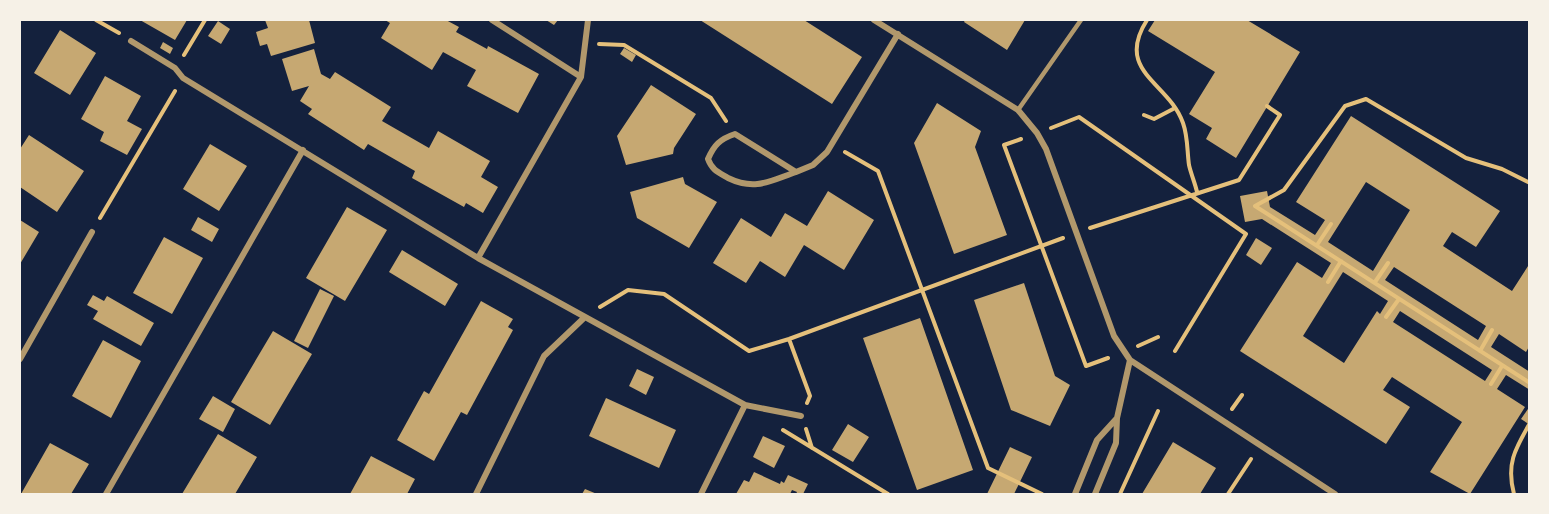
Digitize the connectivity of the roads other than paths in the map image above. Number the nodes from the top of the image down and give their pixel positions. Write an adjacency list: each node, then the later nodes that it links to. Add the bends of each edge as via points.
1 (492, 20): 7 (street)
2 (588, 20): 7 (street)
3 (874, 20): 5 (street)
4 (1081, 20): 8 (lane)
5 (898, 34): 8 (street); 10 (street, via 832,144 813,165)
6 (131, 40): 9 (street, via 176,68 183,78)
7 (581, 77): 12 (street)
8 (1017, 110): 15 (street, via 1046,149 1122,352)
9 (303, 150): 12 (street); 19 (street)
10 (796, 172): 10 (street, via 735,134 714,146 708,159 712,169 743,185 760,185)
11 (92, 232): 14 (street)
12 (478, 258): 13 (street)
13 (585, 316): 16 (street); 20 (street, via 544,356)
14 (20, 359)
15 (1130, 360): 18 (street); 24 (street)
16 (745, 405): 17 (street); 21 (street)
17 (801, 416)
18 (1117, 418): 22 (street, via 1097,440); 23 (street, via 1116,443)
19 (106, 495)
20 (476, 495)
21 (701, 495)
22 (1075, 495)
23 (1095, 495)
24 (1335, 495)

